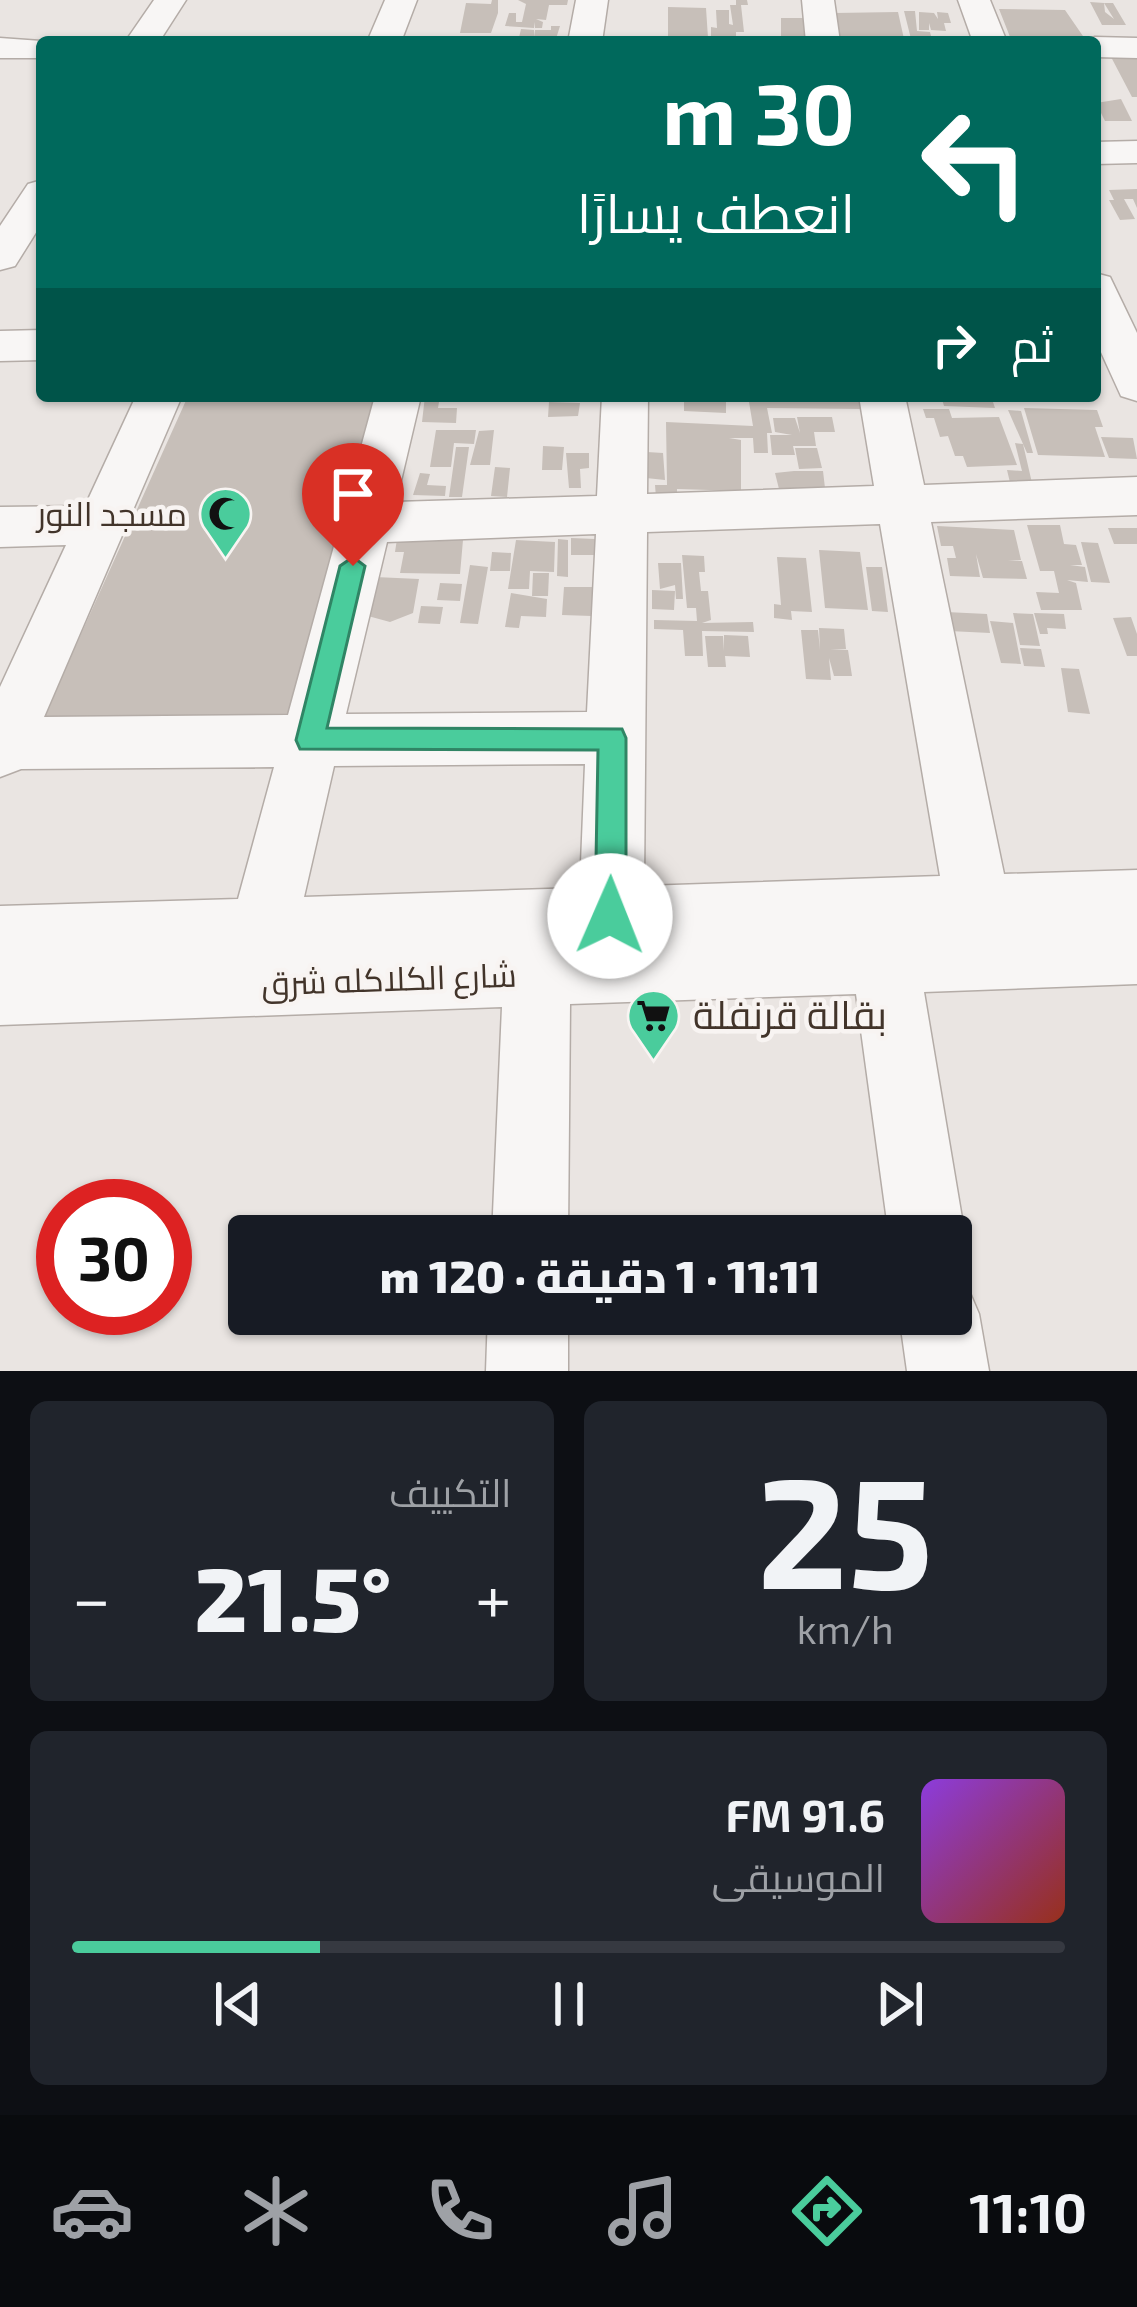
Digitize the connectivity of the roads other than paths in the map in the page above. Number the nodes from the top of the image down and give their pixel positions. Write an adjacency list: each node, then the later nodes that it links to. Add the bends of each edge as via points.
1 (170, 0): 6 (street)
2 (401, 0): 7 (street)
3 (592, 0): 8 (street)
4 (818, 0): 9 (street)
5 (974, 0): 10 (street)
6 (146, 36)
7 (386, 36)
8 (585, 36)
9 (822, 36)
10 (988, 36)
11 (1101, 47): 14 (street)
12 (0, 48): 13 (street)
13 (36, 48)
14 (1137, 48)
15 (1137, 152): 16 (street)
16 (1101, 153)
17 (35, 178): 18 (street)
18 (0, 257)
19 (1108, 303): 22 (street)
20 (0, 346): 21 (street)
21 (36, 346)
22 (1137, 386)
23 (156, 402): 31 (street)
24 (396, 402): 30 (street)
25 (625, 402): 29 (street)
26 (883, 402): 28 (street)
27 (1137, 496): 28 (street)
28 (899, 501): 29 (street); 37 (street)
29 (623, 512): 30 (street); 33 (street)
30 (364, 523): 34 (street)
31 (100, 525): 32 (street); 35 (street)
32 (0, 527)
33 (612, 738): 34 (street); 38 (street)
34 (310, 740): 35 (street); 39 (street)
35 (1, 745)
36 (1137, 901): 37 (street, شارع الكلاكله شرق)
37 (978, 906): 38 (street, شارع الكلاكله شرق)
38 (610, 916): 39 (street, شارع الكلاكله شرق)
39 (262, 933): 40 (street, شارع الكلاكله شرق)
40 (0, 939)
41 (1137, 951): 42 (street, شارع الكلاكله شرق)
42 (885, 960): 43 (street, شارع الكلاكله شرق); 46 (street)
43 (537, 974): 44 (street, شارع الكلاكله شرق); 45 (street)
44 (0, 991)
45 (531, 1215)
46 (924, 1215)
47 (528, 1335): 49 (street)
48 (942, 1335): 50 (street)
49 (527, 1371)
50 (948, 1371)

